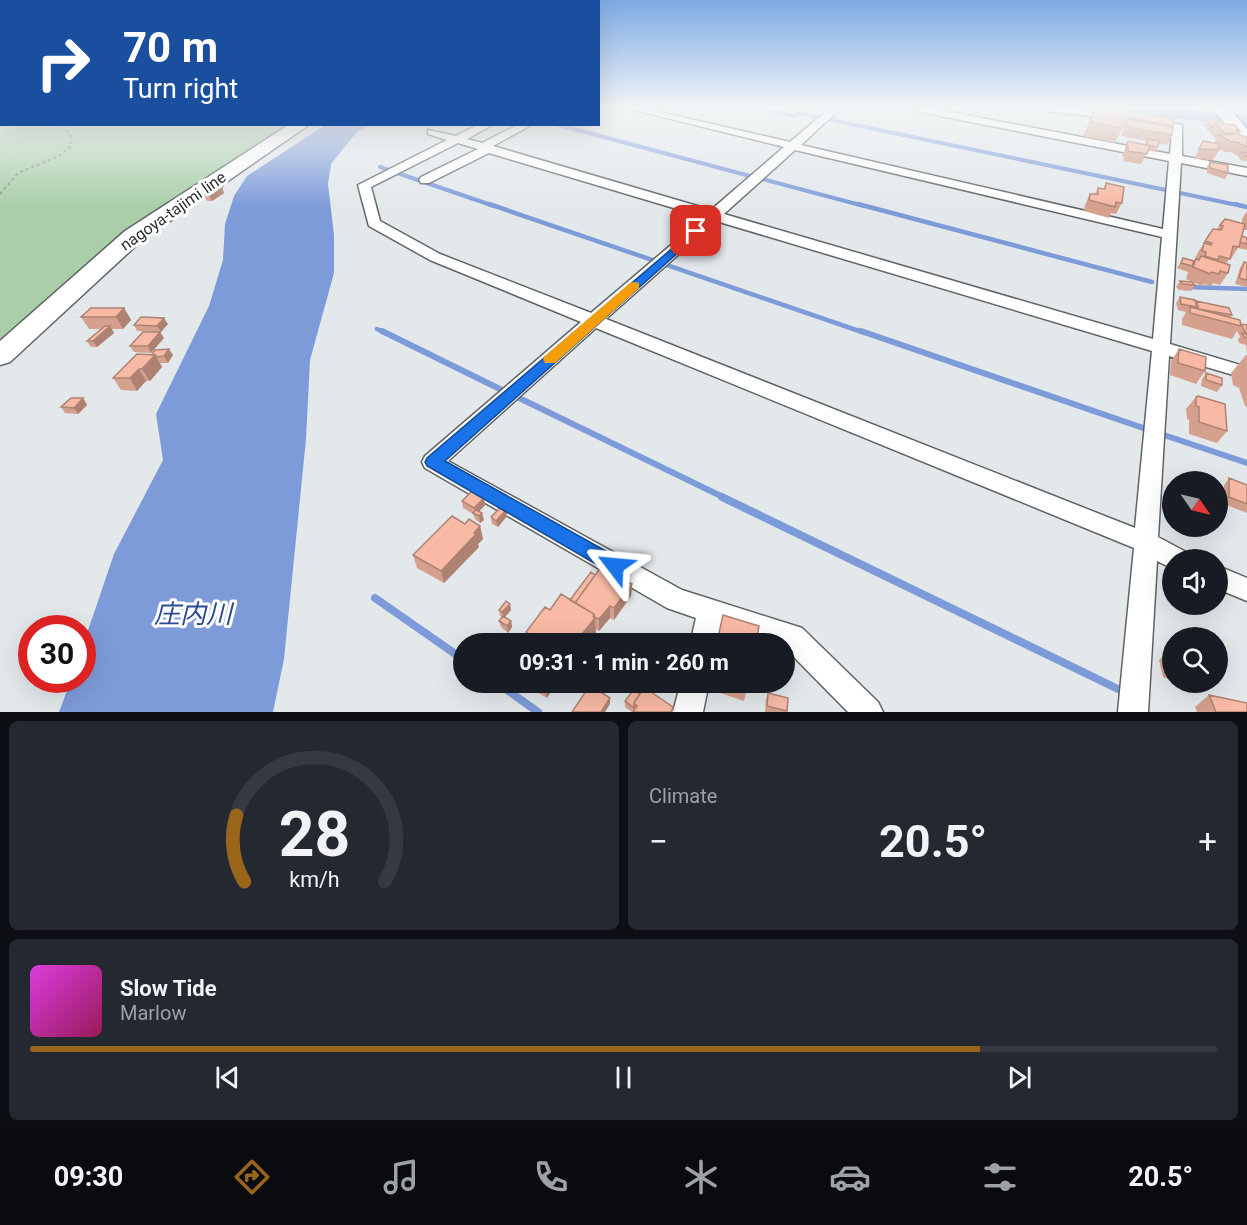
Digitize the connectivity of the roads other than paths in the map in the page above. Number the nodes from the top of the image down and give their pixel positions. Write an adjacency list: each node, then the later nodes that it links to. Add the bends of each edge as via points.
1 (276, 141): 18 (main road, nagoya-tajimi line, via 133,236)
2 (454, 141): 16 (street, via 364,185 374,223 435,257)
3 (461, 141): 10 (street)
4 (497, 141): 10 (street)
5 (776, 141): 9 (street)
6 (796, 141): 9 (street)
7 (1089, 141): 11 (street)
8 (1178, 141): 11 (street)
9 (792, 145): 14 (street); 15 (street)
10 (485, 148): 13 (street); 14 (street)
11 (1177, 158): 12 (street); 15 (street)
12 (1247, 172)
13 (425, 180)
14 (713, 216): 16 (street); 17 (street)
15 (1171, 235): 17 (street)
16 (595, 321): 20 (street); 24 (street, via 433,462 676,600)
17 (1162, 350): 19 (street); 20 (street)
18 (0, 356)
19 (1247, 374)
20 (1147, 543): 21 (street); 29 (street)
21 (1162, 552)
22 (1228, 581): 23 (street)
23 (1247, 590)
24 (711, 611): 25 (street); 28 (street, via 794,637)
25 (706, 633)
26 (692, 693): 27 (street)
27 (688, 712)
28 (868, 712)
29 (1133, 712)

